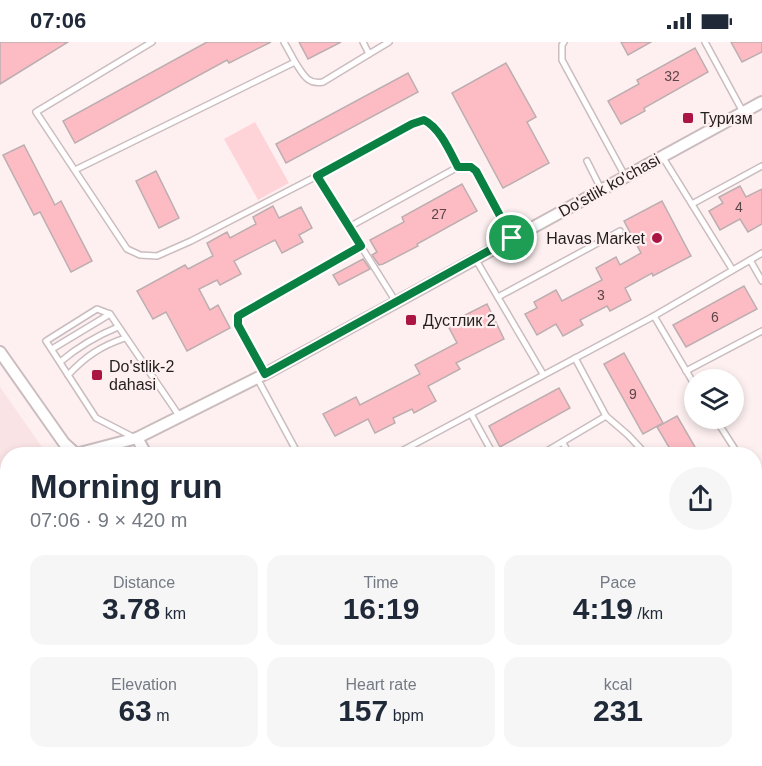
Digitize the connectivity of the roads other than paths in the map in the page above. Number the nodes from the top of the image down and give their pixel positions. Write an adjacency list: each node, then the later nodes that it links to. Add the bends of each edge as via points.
1 (152, 42): 15 (lane, via 36,112)
2 (284, 42): 8 (lane)
3 (363, 42): 7 (lane)
4 (389, 42): 7 (lane)
5 (564, 42): 17 (lane, via 562,60)
6 (705, 42): 10 (lane)
7 (369, 54): 8 (lane, via 314,84 308,82)
8 (296, 62): 15 (lane)
9 (762, 102): 10 (street, Do'stlik ko'chasi)
10 (743, 112): 11 (street, Do'stlik ko'chasi)
11 (662, 156): 17 (street, Do'stlik ko'chasi); 19 (lane)
12 (587, 161): 18 (lane)
13 (762, 166): 19 (lane)
14 (458, 167): 16 (lane, via 430,123 418,121); 20 (lane); 22 (lane, via 476,171)
15 (75, 170): 16 (lane, via 127,249 148,256 191,241)
16 (317, 176): 20 (lane)
17 (626, 176): 18 (street, Do'stlik ko'chasi)
18 (601, 189): 22 (street, Do'stlik ko'chasi)
19 (692, 204): 27 (lane)
20 (349, 227): 23 (lane)
21 (620, 231): 29 (lane)
22 (512, 238): 25 (street, Do'stlik ko'chasi)
23 (361, 246): 30 (lane); 44 (lane, via 238,316 238,325)
24 (762, 254): 26 (lane)
25 (475, 258): 29 (lane); 30 (street, Do'stlik ko'chasi)
26 (750, 260): 27 (lane); 28 (lane)
27 (732, 269): 32 (lane)
28 (762, 281)
29 (498, 297): 42 (lane)
30 (396, 302): 44 (street, Do'stlik ko'chasi)
31 (110, 314): 33 (lane); 36 (lane); 36 (lane, via 98,309 46,341)
32 (654, 316): 38 (lane); 40 (lane)
33 (118, 327): 35 (lane); 39 (lane, via 74,350)
34 (762, 331): 41 (lane)
35 (125, 338): 43 (lane, via 84,358); 47 (lane)
36 (52, 349): 39 (lane)
37 (0, 352): 51 (street, Do'stlik ko'chasi)
38 (575, 358): 42 (lane); 46 (lane)
39 (60, 362): 43 (lane)
40 (685, 369)
41 (690, 369)
42 (543, 374): 45 (lane)
43 (68, 375): 49 (lane, via 96,418)
44 (261, 376): 47 (street, Do'stlik ko'chasi); 54 (lane)
45 (471, 414): 55 (lane); 56 (lane)
46 (606, 416): 50 (lane); 59 (lane)
47 (180, 417): 49 (street, Do'stlik ko'chasi)
48 (722, 429): 60 (lane)
49 (137, 438): 52 (street, Do'stlik ko'chasi); 53 (street)
50 (563, 443): 57 (lane); 58 (lane)
51 (68, 447)
52 (108, 447)
53 (142, 447)
54 (295, 447)
55 (409, 447)
56 (489, 447)
57 (555, 447)
58 (565, 447)
59 (639, 447)
60 (734, 447)

